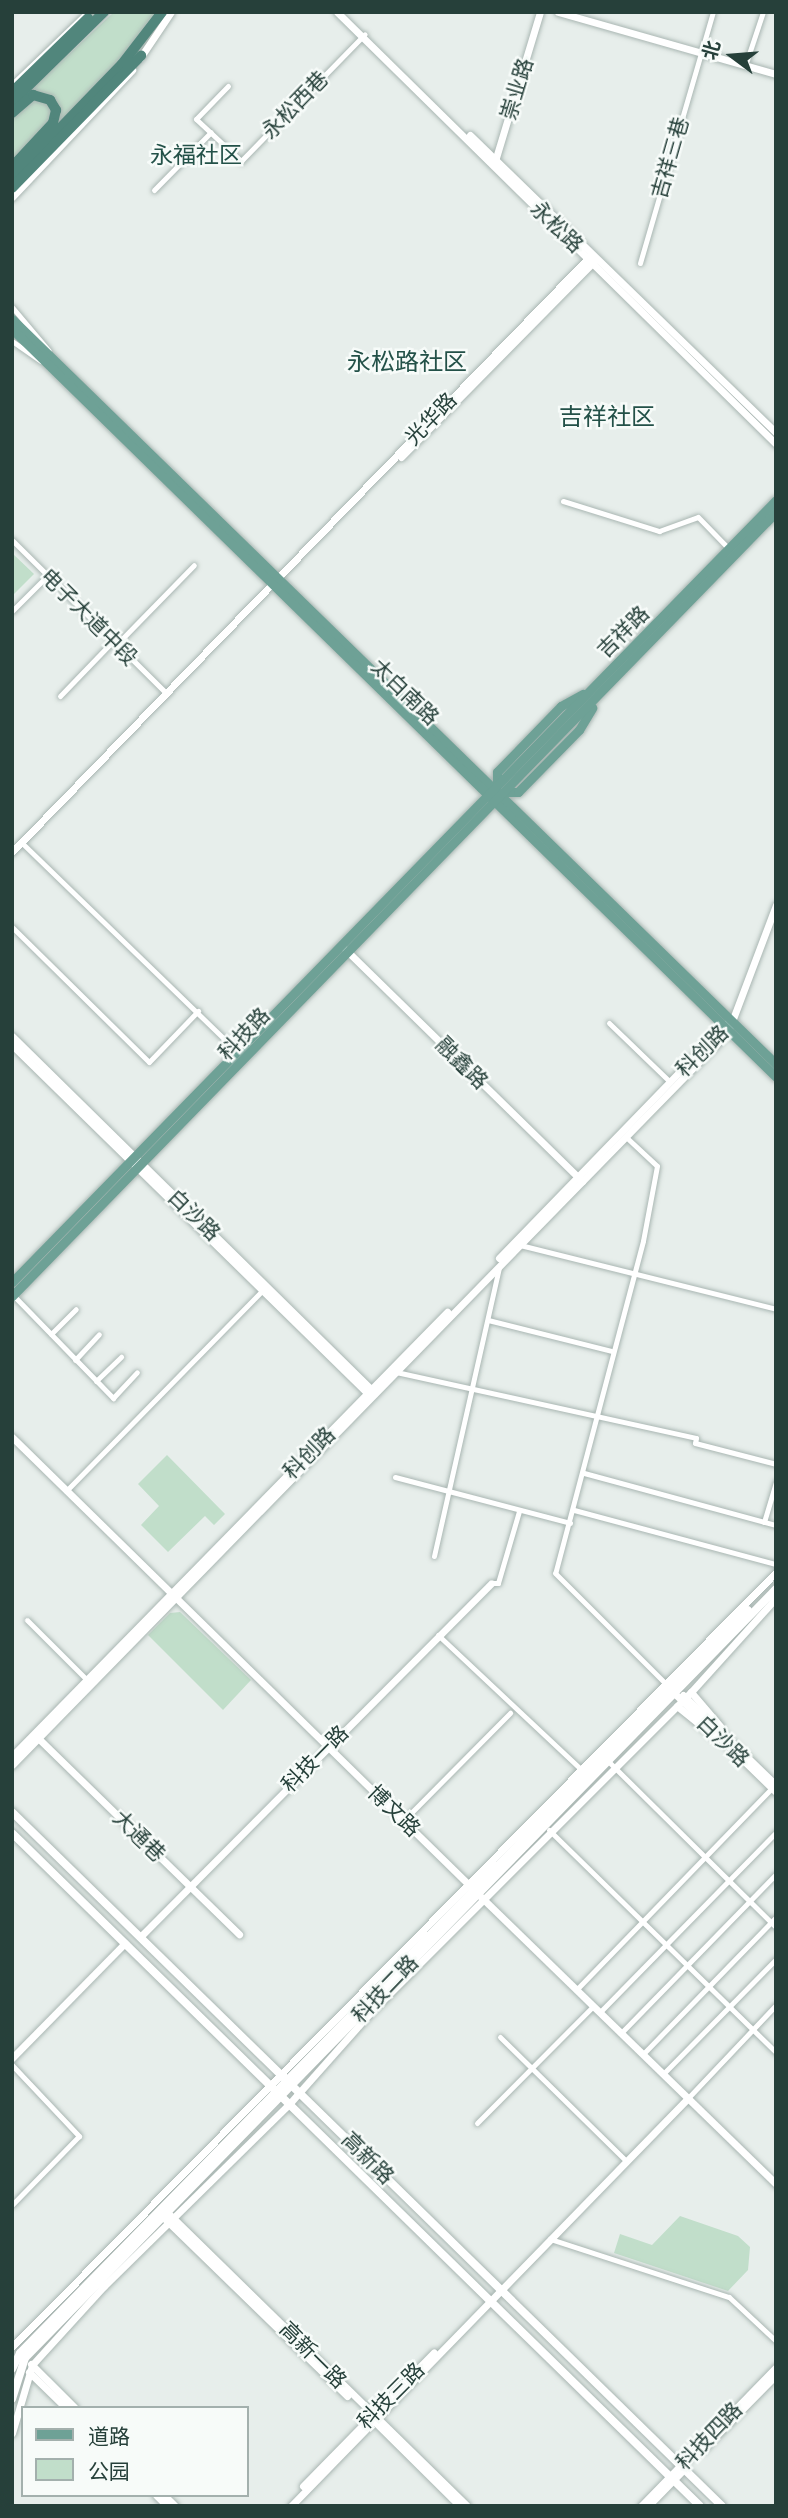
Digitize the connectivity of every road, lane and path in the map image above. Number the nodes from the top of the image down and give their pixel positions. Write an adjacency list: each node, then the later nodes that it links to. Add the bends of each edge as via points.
1 (87, 12): 18 (street)
2 (97, 12): 12 (highway)
3 (104, 12): 12 (highway)
4 (162, 12): 24 (highway, via 122,64)
5 (171, 12): 15 (street)
6 (337, 12): 13 (street, 永松路)
7 (343, 12): 13 (street, 永松路)
8 (540, 12): 26 (street, 崇业路)
9 (558, 12): 14 (street)
10 (713, 12): 14 (street, 吉祥三巷)
11 (763, 12): 16 (street)
12 (80, 27): 20 (highway); 21 (highway)
13 (363, 35): 22 (street, 永松西巷, via 241,161); 26 (street, 永松路)
14 (701, 53): 16 (street); 33 (street, 吉祥三巷)
15 (141, 56): 29 (highway); 31 (street, via 124,82)
16 (745, 66): 17 (street)
17 (776, 74)
18 (12, 84)
19 (228, 86): 22 (street, via 196,119)
20 (12, 92)
21 (14, 108): 23 (highway, via 33,95 50,100 55,117)
22 (211, 132): 30 (street)
23 (44, 135): 24 (highway); 25 (highway)
24 (39, 151): 25 (highway); 28 (highway)
25 (26, 153): 27 (highway)
26 (495, 162): 32 (street, 永松路)
27 (12, 167)
28 (12, 178)
29 (12, 188)
30 (153, 190)
31 (12, 197)
32 (592, 258): 40 (street, 永松路); 41 (street, 永松路); 49 (street, 光华路)
33 (640, 263)
34 (12, 307): 39 (street)
35 (12, 319): 37 (main road, 太白南路)
36 (12, 329): 37 (main road, 太白南路)
37 (27, 339): 39 (main road, 太白南路)
38 (12, 341): 39 (street)
39 (51, 362): 49 (main road, 太白南路)
40 (776, 433)
41 (776, 444)
42 (776, 500): 46 (main road, 吉祥路)
43 (563, 501): 46 (street, via 659,531 698,517)
44 (776, 512): 52 (main road, 吉祥路)
45 (12, 540): 48 (street, 电子大道中段)
46 (729, 549): 52 (main road, 吉祥路)
47 (194, 565): 51 (street)
48 (48, 575): 50 (street); 51 (street, 电子大道中段)
49 (276, 581): 53 (street, 光华路); 55 (main road, 太白南路); 56 (main road, 太白南路)
50 (12, 611)
51 (115, 642): 53 (street, 电子大道中段); 54 (street)
52 (594, 693): 55 (main road, 吉祥路); 57 (main road, 吉祥路)
53 (167, 694): 58 (street, 光华路)
54 (60, 696)
55 (496, 787): 56 (main road, 科技路); 57 (main road, 太白南路)
56 (486, 796): 57 (main road, 太白南路); 62 (main road, 科技路)
57 (501, 797): 62 (main road, 科技路); 65 (main road, 太白南路)
58 (22, 843): 59 (street, 光华路); 63 (street)
59 (12, 852)
60 (776, 905): 65 (street)
61 (12, 927): 63 (street, via 149,1062)
62 (345, 949): 68 (main road, 科技路); 73 (main road, 科技路); 74 (street, 融鑫路)
63 (198, 1011): 68 (street)
64 (609, 1023): 71 (street)
65 (727, 1026): 69 (main road, 太白南路); 70 (main road, 太白南路); 71 (street, 科创路); 72 (street, 科创路)
66 (12, 1037): 73 (street, 白沙路)
67 (12, 1045): 73 (street, 白沙路)
68 (238, 1052): 73 (main road, 科技路)
69 (776, 1064)
70 (776, 1077)
71 (670, 1082): 74 (street, 科创路)
72 (626, 1137): 74 (street, 科创路); 77 (street, via 657,1166)
73 (136, 1162): 78 (main road, 科技路); 79 (street, 白沙路); 80 (main road, 科技路)
74 (580, 1180): 75 (street, 科创路); 93 (street, 科创路)
75 (520, 1245): 76 (street, 科创路); 77 (street)
76 (500, 1264): 83 (street); 90 (street, 科创路)
77 (635, 1274): 82 (street); 86 (street)
78 (13, 1280)
79 (265, 1288): 93 (street, 白沙路); 100 (street)
80 (13, 1296): 84 (street)
81 (76, 1309): 84 (street)
82 (776, 1309)
83 (488, 1320): 86 (street); 92 (street)
84 (51, 1334): 88 (street)
85 (99, 1334): 88 (street)
86 (611, 1351): 94 (street)
87 (121, 1357): 91 (street)
88 (75, 1360): 91 (street)
89 (137, 1372): 91 (street, via 113,1398)
90 (396, 1372): 92 (street); 93 (street, 科创路)
91 (96, 1381)
92 (474, 1390): 94 (street); 101 (street)
93 (372, 1393): 113 (street, 科创路)
94 (598, 1417): 96 (street, via 696,1438 695,1443); 97 (street)
95 (12, 1437): 100 (street, 博文路)
96 (776, 1464)
97 (584, 1474): 102 (street); 104 (street)
98 (395, 1477): 101 (street)
99 (776, 1482): 104 (street)
100 (66, 1491): 113 (street, 博文路)
101 (448, 1494): 103 (street); 107 (street)
102 (574, 1510): 105 (street); 108 (street)
103 (519, 1511): 105 (street); 111 (street, via 499,1583)
104 (764, 1522): 106 (street)
105 (570, 1523): 118 (street, via 555,1573)
106 (776, 1525)
107 (434, 1556)
108 (776, 1564)
109 (776, 1572): 118 (street)
110 (776, 1582): 118 (main road, 科技二路)
111 (491, 1583): 116 (street, 科技一路)
112 (776, 1589): 118 (main road, 科技二路)
113 (173, 1595): 117 (street, 科创路); 122 (street, 博文路)
114 (776, 1598): 118 (street)
115 (27, 1620): 117 (street)
116 (438, 1635): 122 (street, 科技一路); 126 (street)
117 (89, 1682): 120 (street, 科创路); 123 (street, 科创路)
118 (678, 1693): 121 (street, 白沙路); 121 (street); 125 (main road, 科技二路); 126 (street); 137 (main road, 科技二路)
119 (510, 1713): 129 (street)
120 (38, 1738): 124 (street, 科创路); 136 (street, 大通巷)
121 (724, 1738): 127 (street, 白沙路)
122 (327, 1746): 129 (street, 博文路); 136 (street, 科技一路)
123 (12, 1756)
124 (12, 1765)
125 (611, 1765): 130 (street); 133 (street); 137 (main road, 科技二路)
126 (583, 1771): 137 (street)
127 (775, 1788): 133 (street)
128 (12, 1812): 142 (main road, 高新路)
129 (404, 1820): 137 (street, 博文路)
130 (549, 1830): 137 (street); 140 (street)
131 (776, 1832): 135 (street)
132 (12, 1833): 143 (main road, 高新路)
133 (705, 1858): 135 (street); 140 (street)
134 (776, 1874): 138 (street)
135 (729, 1880): 138 (street); 144 (street)
136 (191, 1886): 141 (street, 大通巷); 142 (street, 科技一路)
137 (476, 1892): 148 (street, 博文路); 162 (main road, 科技二路); 162 (street); 164 (street)
138 (749, 1900): 139 (street); 146 (street)
139 (774, 1922): 147 (street)
140 (642, 1923): 144 (street); 148 (street)
141 (239, 1934)
142 (141, 1936): 162 (main road, 高新路)
143 (125, 1943): 158 (street); 163 (main road, 高新路)
144 (665, 1944): 146 (street); 152 (street)
145 (776, 1959): 151 (street)
146 (687, 1965): 147 (street); 154 (street)
147 (708, 1986): 151 (street); 157 (street)
148 (577, 1989): 150 (street, 博文路)
149 (776, 2005): 153 (street)
150 (593, 2006): 152 (street, 博文路); 160 (street)
151 (729, 2006): 153 (street); 161 (street)
152 (600, 2012): 154 (street, 博文路)
153 (752, 2029): 156 (street); 165 (street)
154 (621, 2033): 157 (street, 博文路)
155 (500, 2037): 160 (street)
156 (776, 2052)
157 (643, 2054): 161 (street, 博文路)
158 (12, 2058)
159 (12, 2065): 170 (street, via 79,2136)
160 (532, 2068): 167 (street); 168 (street)
161 (663, 2074): 165 (street, 博文路)
162 (288, 2080): 163 (main road, 科技二路); 163 (street); 164 (main road, 高新路)
163 (277, 2091): 166 (main road, 高新路); 171 (main road, 科技二路)
164 (300, 2092): 166 (street); 173 (main road, 高新路)
165 (688, 2098): 168 (street, 科技三路); 169 (street, 博文路)
166 (290, 2103): 171 (street); 174 (main road, 高新路)
167 (477, 2123)
168 (626, 2161): 172 (street, 科技三路)
169 (776, 2185)
170 (12, 2205)
171 (163, 2212): 176 (street); 177 (main road, 科技二路); 180 (street); 185 (street, 高新一路)
172 (550, 2239): 173 (street, 科技三路); 175 (street, via 729,2297)
173 (500, 2289): 174 (street, 科技三路); 187 (main road, 高新路)
174 (490, 2299): 185 (street, 科技三路); 188 (main road, 高新路)
175 (776, 2341)
176 (12, 2347): 177 (street)
177 (19, 2358): 179 (main road, 科技二路); 180 (street); 182 (main road, 科技二路)
178 (776, 2367): 187 (street, 科技四路)
179 (12, 2369)
180 (31, 2369): 183 (street); 184 (street); 186 (street)
181 (776, 2375): 187 (street, 科技四路)
182 (12, 2399)
183 (64, 2406)
184 (73, 2406)
185 (374, 2418): 189 (street, 科技三路); 190 (street, 科技三路); 191 (street, 高新一路); 192 (street, 高新一路)
186 (12, 2432)
187 (682, 2467): 188 (street, 科技四路); 196 (main road, 高新路)
188 (672, 2478): 193 (street, 科技四路); 194 (street, 科技四路); 195 (main road, 高新路)
189 (284, 2506)
190 (291, 2506)
191 (460, 2506)
192 (467, 2506)
193 (641, 2506)
194 (648, 2506)
195 (700, 2506)
196 (722, 2506)

